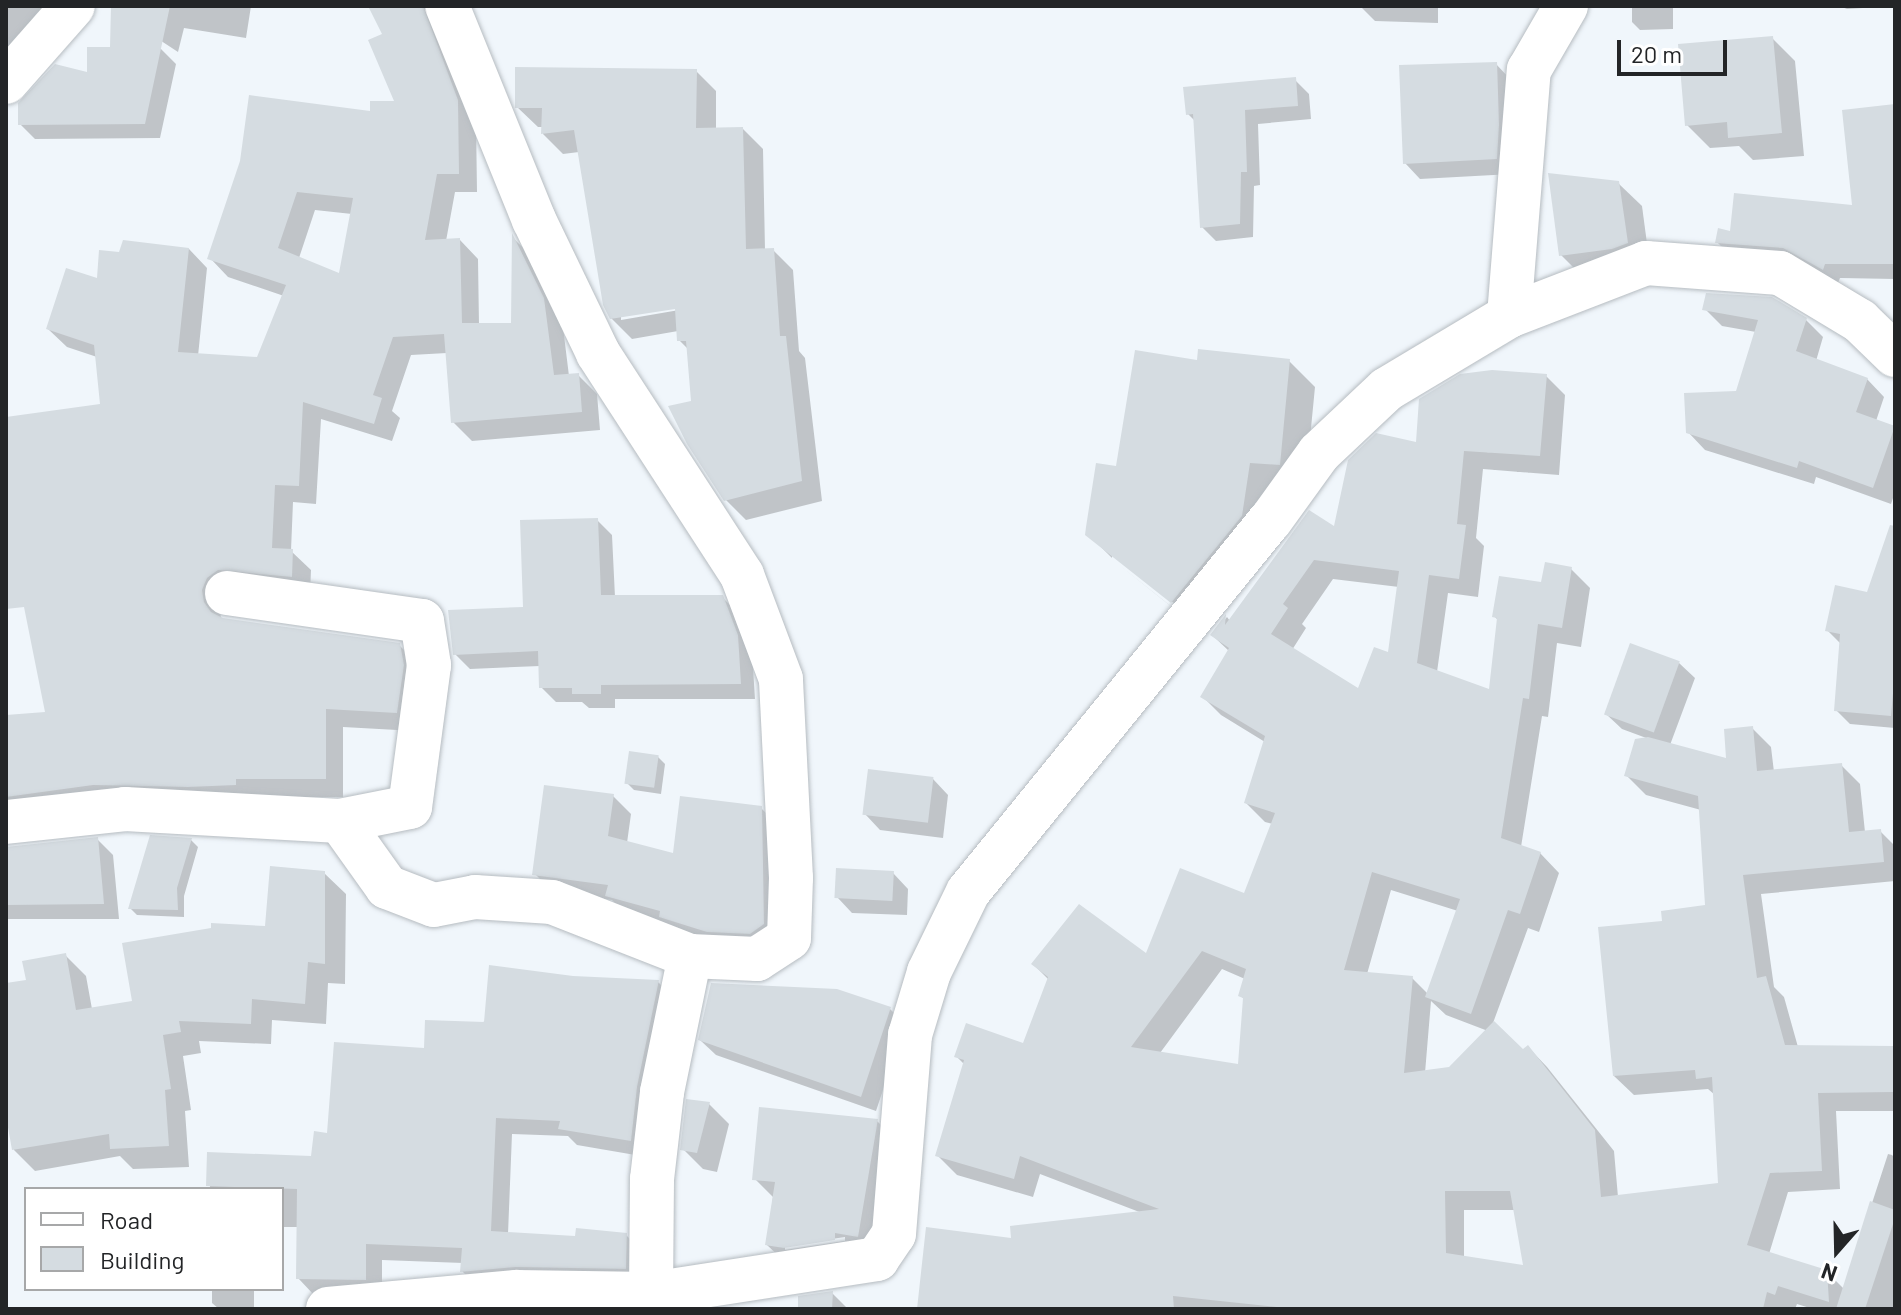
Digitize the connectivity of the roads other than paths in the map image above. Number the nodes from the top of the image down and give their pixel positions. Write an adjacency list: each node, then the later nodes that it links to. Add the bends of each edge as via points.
1 (73, 6): 4 (street)
2 (447, 6): 10 (street, via 534,220 598,353 742,575 781,679 789,938 757,959)
3 (1566, 6): 5 (street, via 1529,70)
4 (6, 82)
5 (1509, 316): 6 (street, via 1646,263 1780,273 1860,321); 11 (street, via 1387,389 1319,453 1270,521 968,892 929,972 910,1035 894,1234 877,1259)
6 (1895, 355)
7 (227, 593): 8 (street, via 422,621 429,665 410,807)
8 (340, 821): 9 (street, via 125,809); 10 (street, via 387,887 434,905 475,897 552,902)
9 (6, 822)
10 (690, 956): 11 (street, via 662,1092 652,1179)
11 (651, 1294): 12 (street, via 516,1292)
12 (328, 1309)

